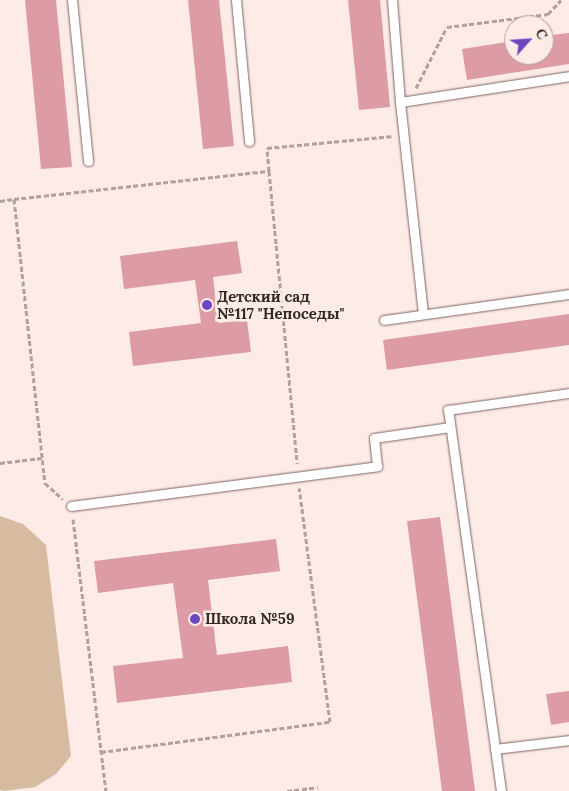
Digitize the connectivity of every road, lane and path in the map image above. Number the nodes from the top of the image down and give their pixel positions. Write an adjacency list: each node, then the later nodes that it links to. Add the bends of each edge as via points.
1 (72, 0): 9 (lane)
2 (236, 0): 8 (lane)
3 (392, 0): 6 (lane)
4 (561, 0): 6 (path, via 548,14 447,27)
5 (569, 76): 6 (lane)
6 (405, 101): 7 (lane)
7 (404, 135): 10 (path, via 267,148); 14 (lane)
8 (249, 141)
9 (88, 161)
10 (269, 171): 11 (path); 20 (path)
11 (14, 199): 12 (path); 18 (path)
12 (0, 200)
13 (569, 294): 14 (lane)
14 (423, 314): 15 (lane)
15 (384, 320)
16 (569, 393): 17 (lane, via 448,410)
17 (450, 427): 20 (lane, via 374,438 377,466); 23 (lane)
18 (42, 458): 19 (path); 21 (path, via 45,483)
19 (0, 463)
20 (298, 476): 21 (lane); 24 (path, via 330,722)
21 (71, 506): 24 (path)
22 (569, 740): 23 (lane)
23 (495, 749): 28 (lane)
24 (101, 752): 26 (path)
25 (318, 787): 27 (path)
26 (106, 791)
27 (287, 791)
28 (501, 791)

